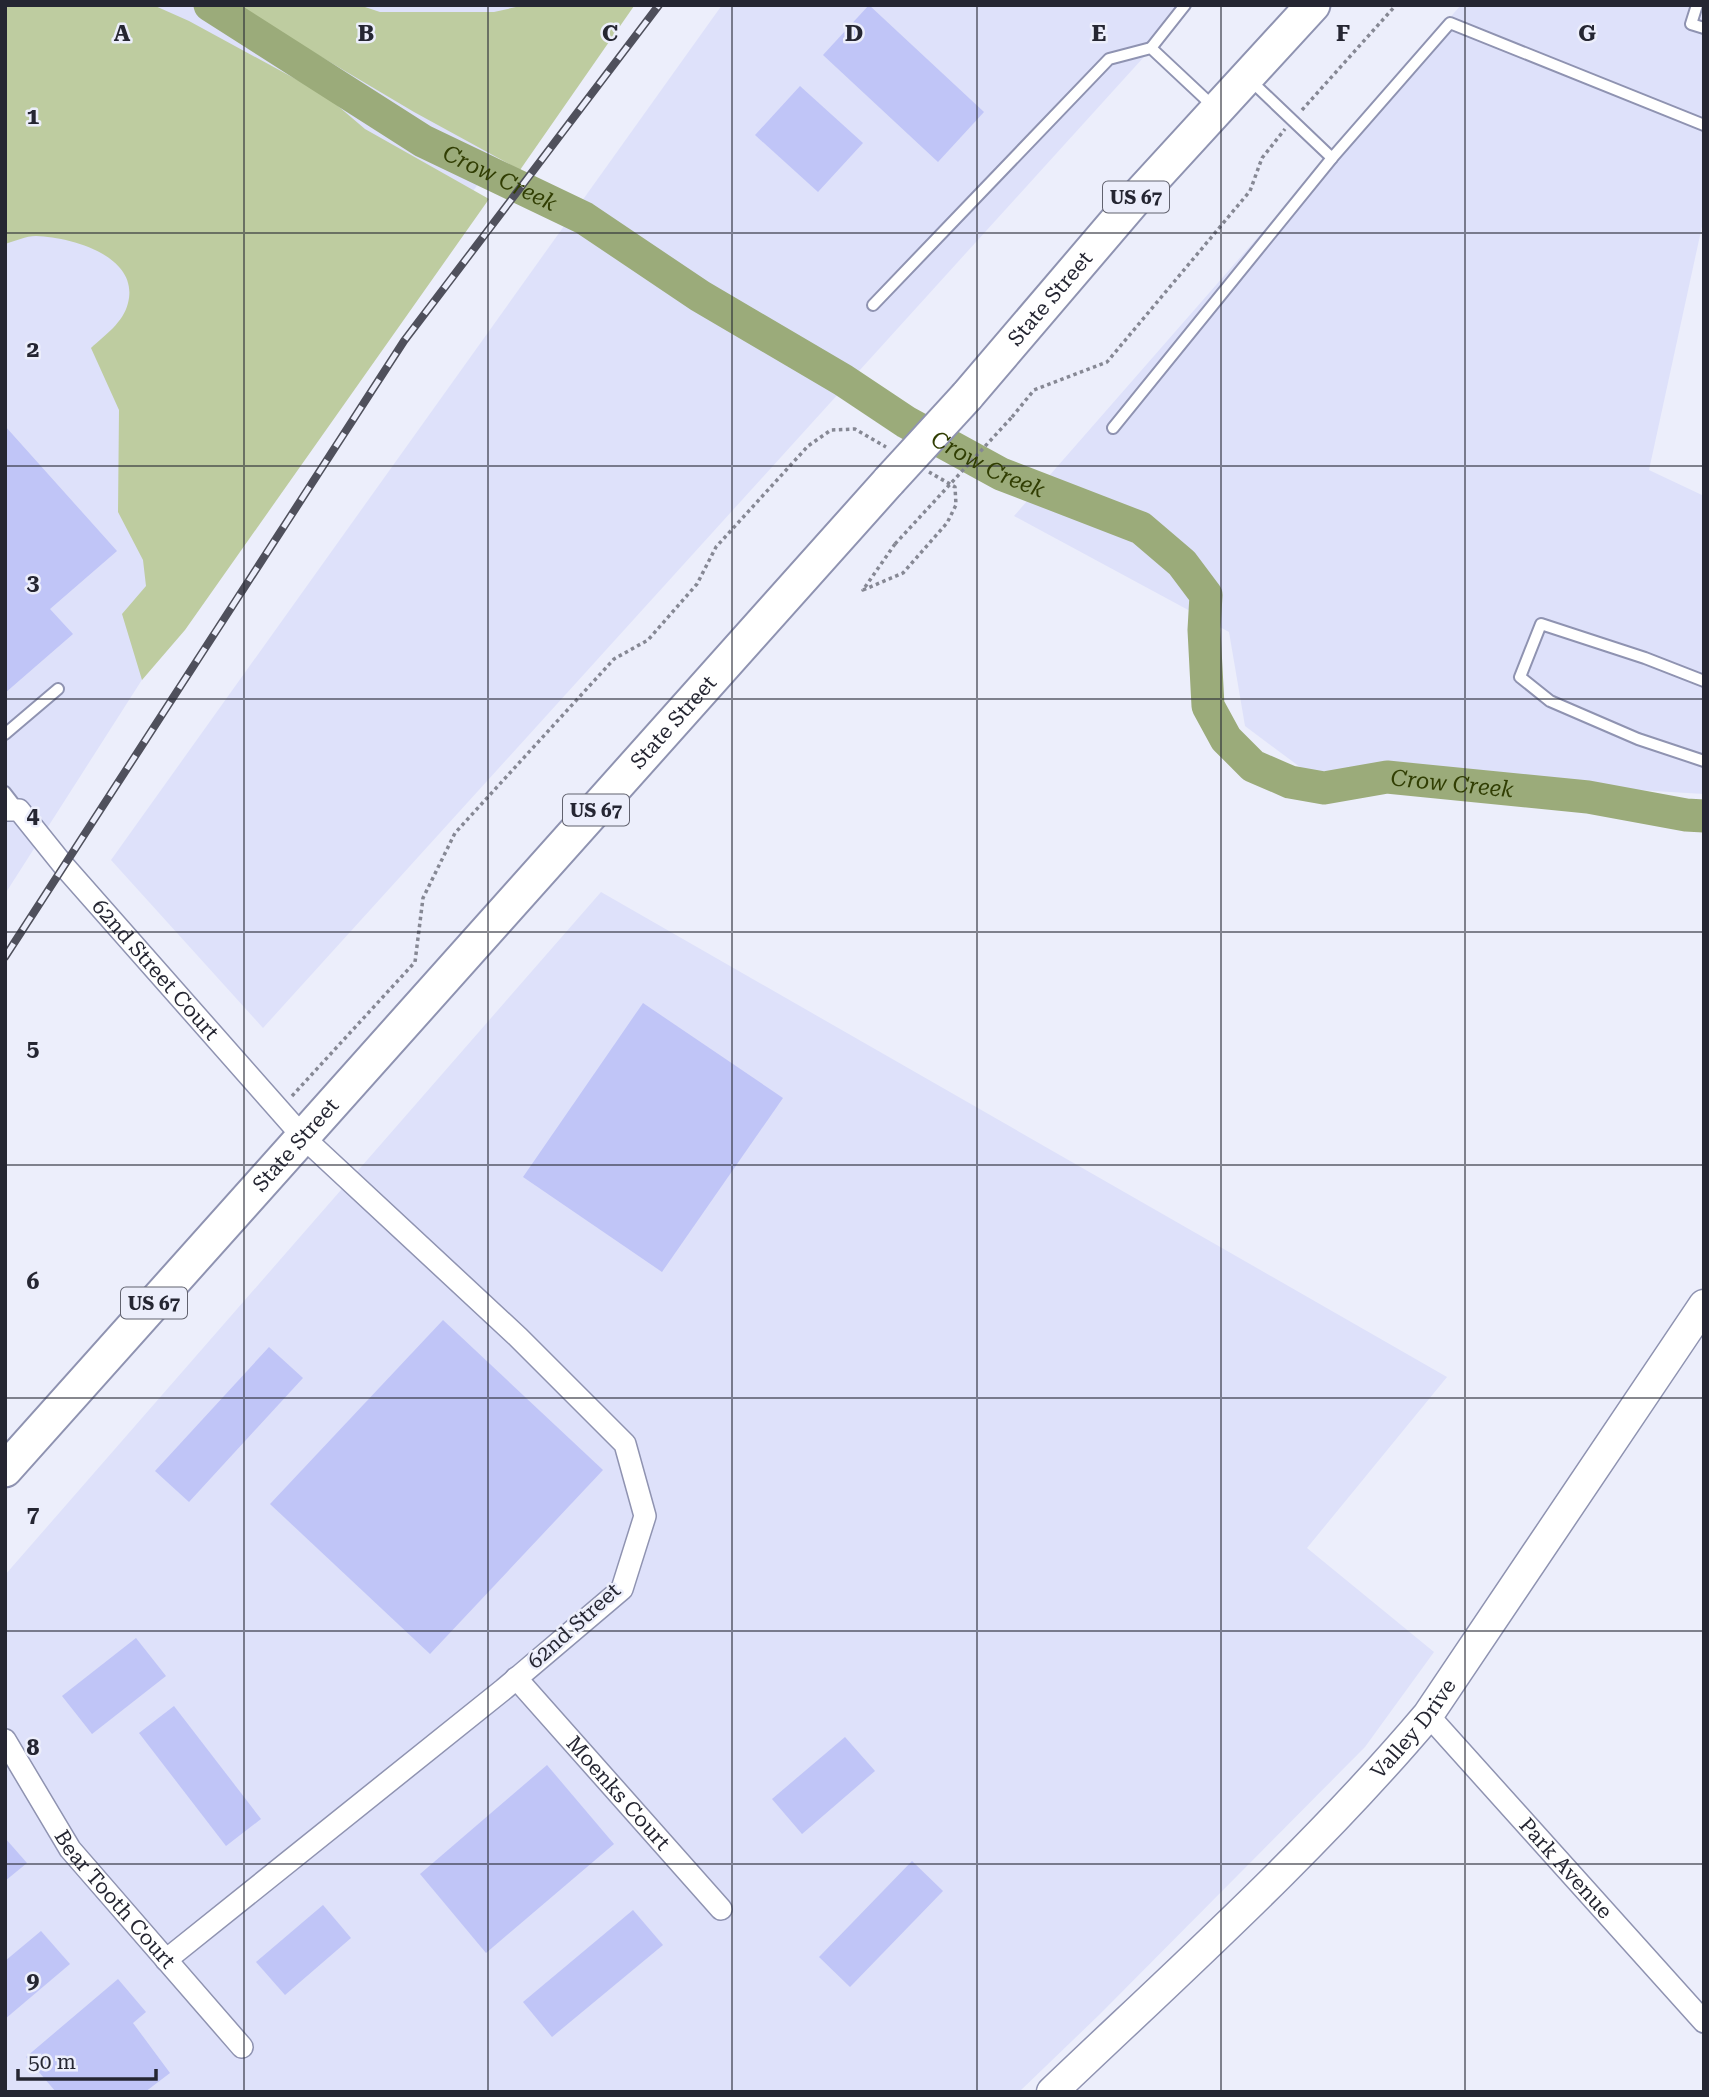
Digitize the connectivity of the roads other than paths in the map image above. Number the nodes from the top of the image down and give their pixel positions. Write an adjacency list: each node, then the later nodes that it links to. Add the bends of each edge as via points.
1 (1185, 5): 5 (lane)
2 (1313, 5): 6 (main road, State Street / US 67)
3 (1697, 5): 4 (lane, via 1691,24)
4 (1704, 28)
5 (1151, 48): 7 (lane); 10 (lane, via 1109,59)
6 (1247, 77): 7 (main road, State Street / US 67); 9 (lane)
7 (1217, 110): 18 (main road, State Street / US 67, bridge)
8 (1704, 125): 9 (lane, via 1450,23)
9 (1332, 158): 11 (lane)
10 (873, 305)
11 (1113, 428)
12 (1704, 681): 15 (lane, via 1541,624 1520,677 1550,701)
13 (58, 689): 14 (lane)
14 (5, 734)
15 (1704, 761)
16 (5, 792): 17 (lane)
17 (12, 810): 18 (street, 62nd Street Court)
18 (304, 1138): 20 (main road, State Street / US 67); 21 (street, 62nd Street, via 518,1337 625,1444 645,1516 622,1589)
19 (1704, 1305): 22 (street, Valley Drive)
20 (5, 1470)
21 (516, 1678): 24 (street, Moenks Court); 25 (street, 62nd Street)
22 (1428, 1715): 26 (street, Park Avenue); 28 (street, Valley Drive, via 1378,1774)
23 (5, 1740): 25 (street, Bear Tooth Court, via 70,1849)
24 (721, 1909)
25 (166, 1961): 27 (street, Bear Tooth Court)
26 (1704, 2022)
27 (242, 2047)
28 (1052, 2092)

